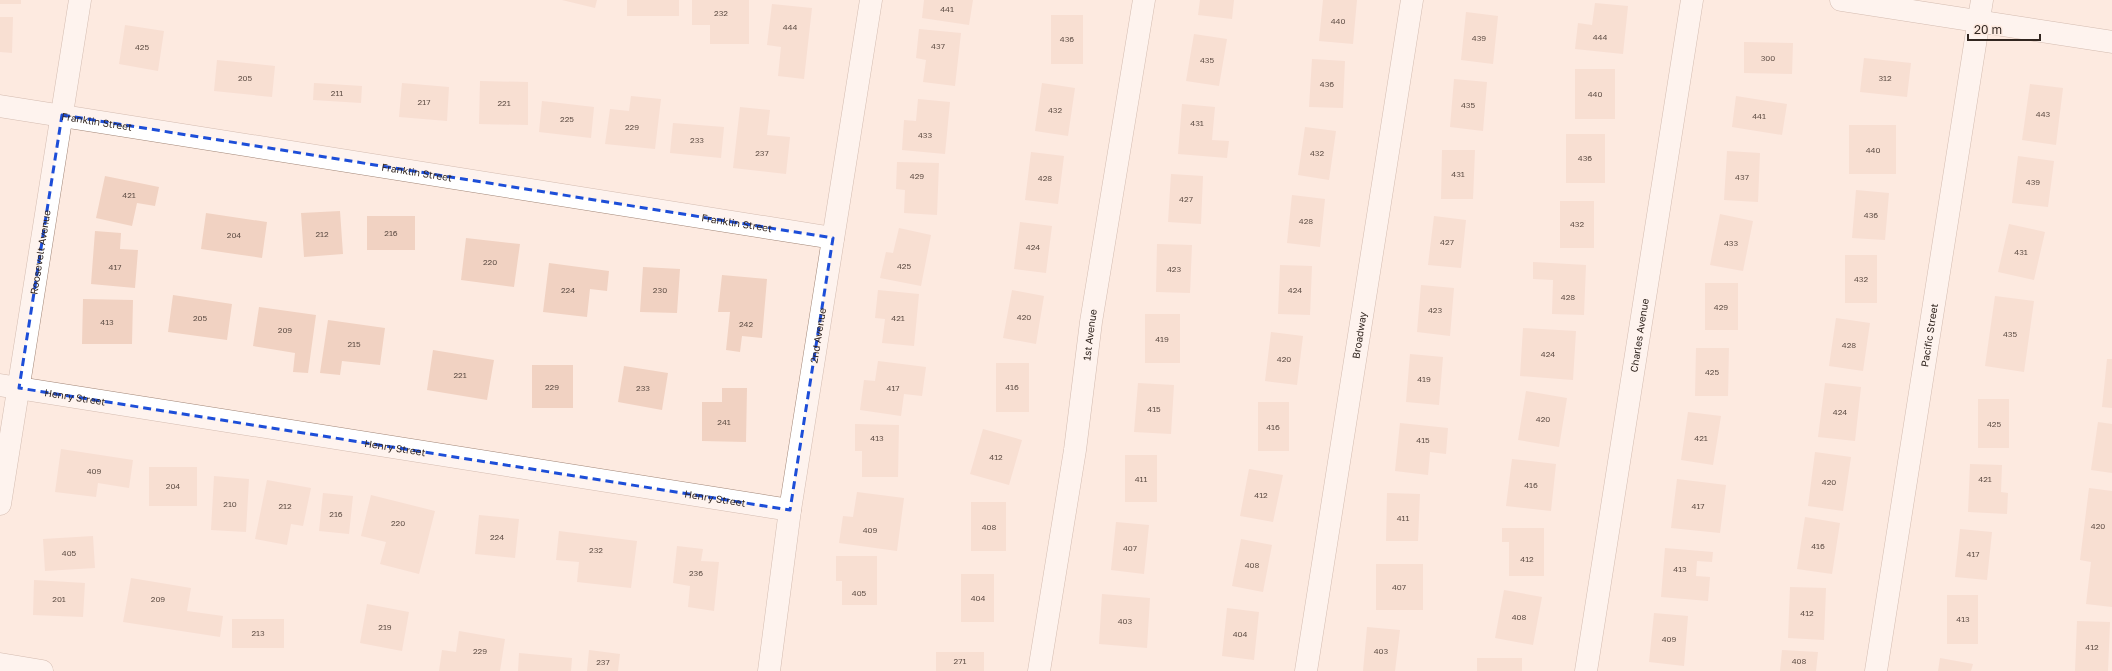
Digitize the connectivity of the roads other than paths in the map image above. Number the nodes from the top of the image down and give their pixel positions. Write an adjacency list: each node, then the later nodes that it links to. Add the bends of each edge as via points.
1 (80, 0): 11 (street, Roosevelt Avenue)
2 (871, 0): 12 (street, 2nd Avenue)
3 (1144, 0): 19 (street, 1st Avenue, via 1091,322 1075,450)
4 (1412, 0): 20 (street, Broadway)
5 (1692, 0): 21 (street, Charles Avenue)
6 (1841, 0): 8 (street)
7 (1982, 0): 8 (street, Pacific Street)
8 (1979, 21): 9 (street); 22 (street, Pacific Street)
9 (2112, 42)
10 (0, 106): 11 (street, Franklin Street)
11 (62, 115): 12 (street, Franklin Street); 13 (street, Roosevelt Avenue)
12 (834, 238): 15 (street, 2nd Avenue)
13 (9, 386): 14 (street, Roosevelt Avenue); 15 (street, Henry Street)
14 (0, 504)
15 (790, 510): 18 (street, 2nd Avenue)
16 (0, 664): 17 (street)
17 (42, 671)
18 (769, 671)
19 (1039, 671)
20 (1306, 671)
21 (1586, 671)
22 (1876, 671)

